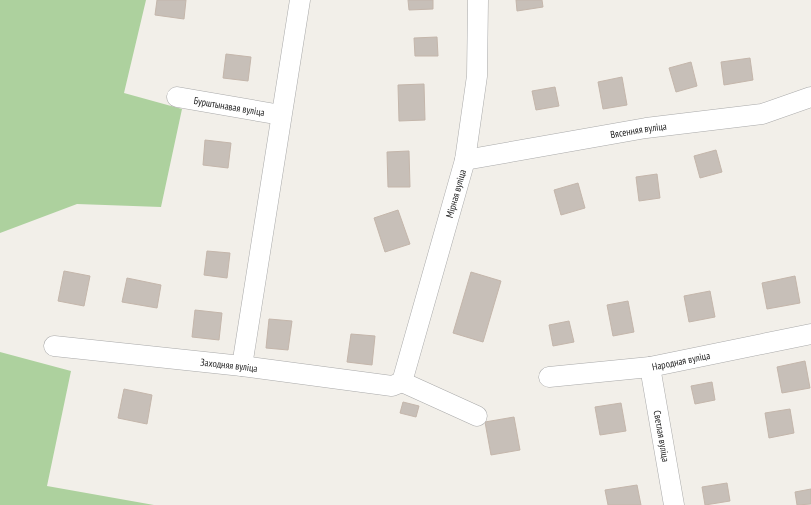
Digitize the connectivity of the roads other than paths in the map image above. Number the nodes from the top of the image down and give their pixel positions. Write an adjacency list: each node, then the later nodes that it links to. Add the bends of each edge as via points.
1 (300, 0): 5 (street)
2 (478, 0): 6 (street, Мірная вуліца, via 477,76)
3 (177, 97): 5 (street, Бурштынавая вуліца)
4 (811, 97): 6 (street, Вясенняя вуліца, via 762,114 646,128)
5 (281, 115): 9 (street)
6 (465, 160): 12 (street, Мірная вуліца)
7 (811, 334): 10 (street, Народная вуліца)
8 (54, 346): 9 (street, Заходняя вуліца)
9 (242, 366): 12 (street, Заходняя вуліца, via 392,386)
10 (650, 367): 11 (street, Народная вуліца); 14 (street, Светлая вуліца)
11 (549, 377)
12 (402, 382): 13 (street)
13 (477, 416)
14 (674, 505)

